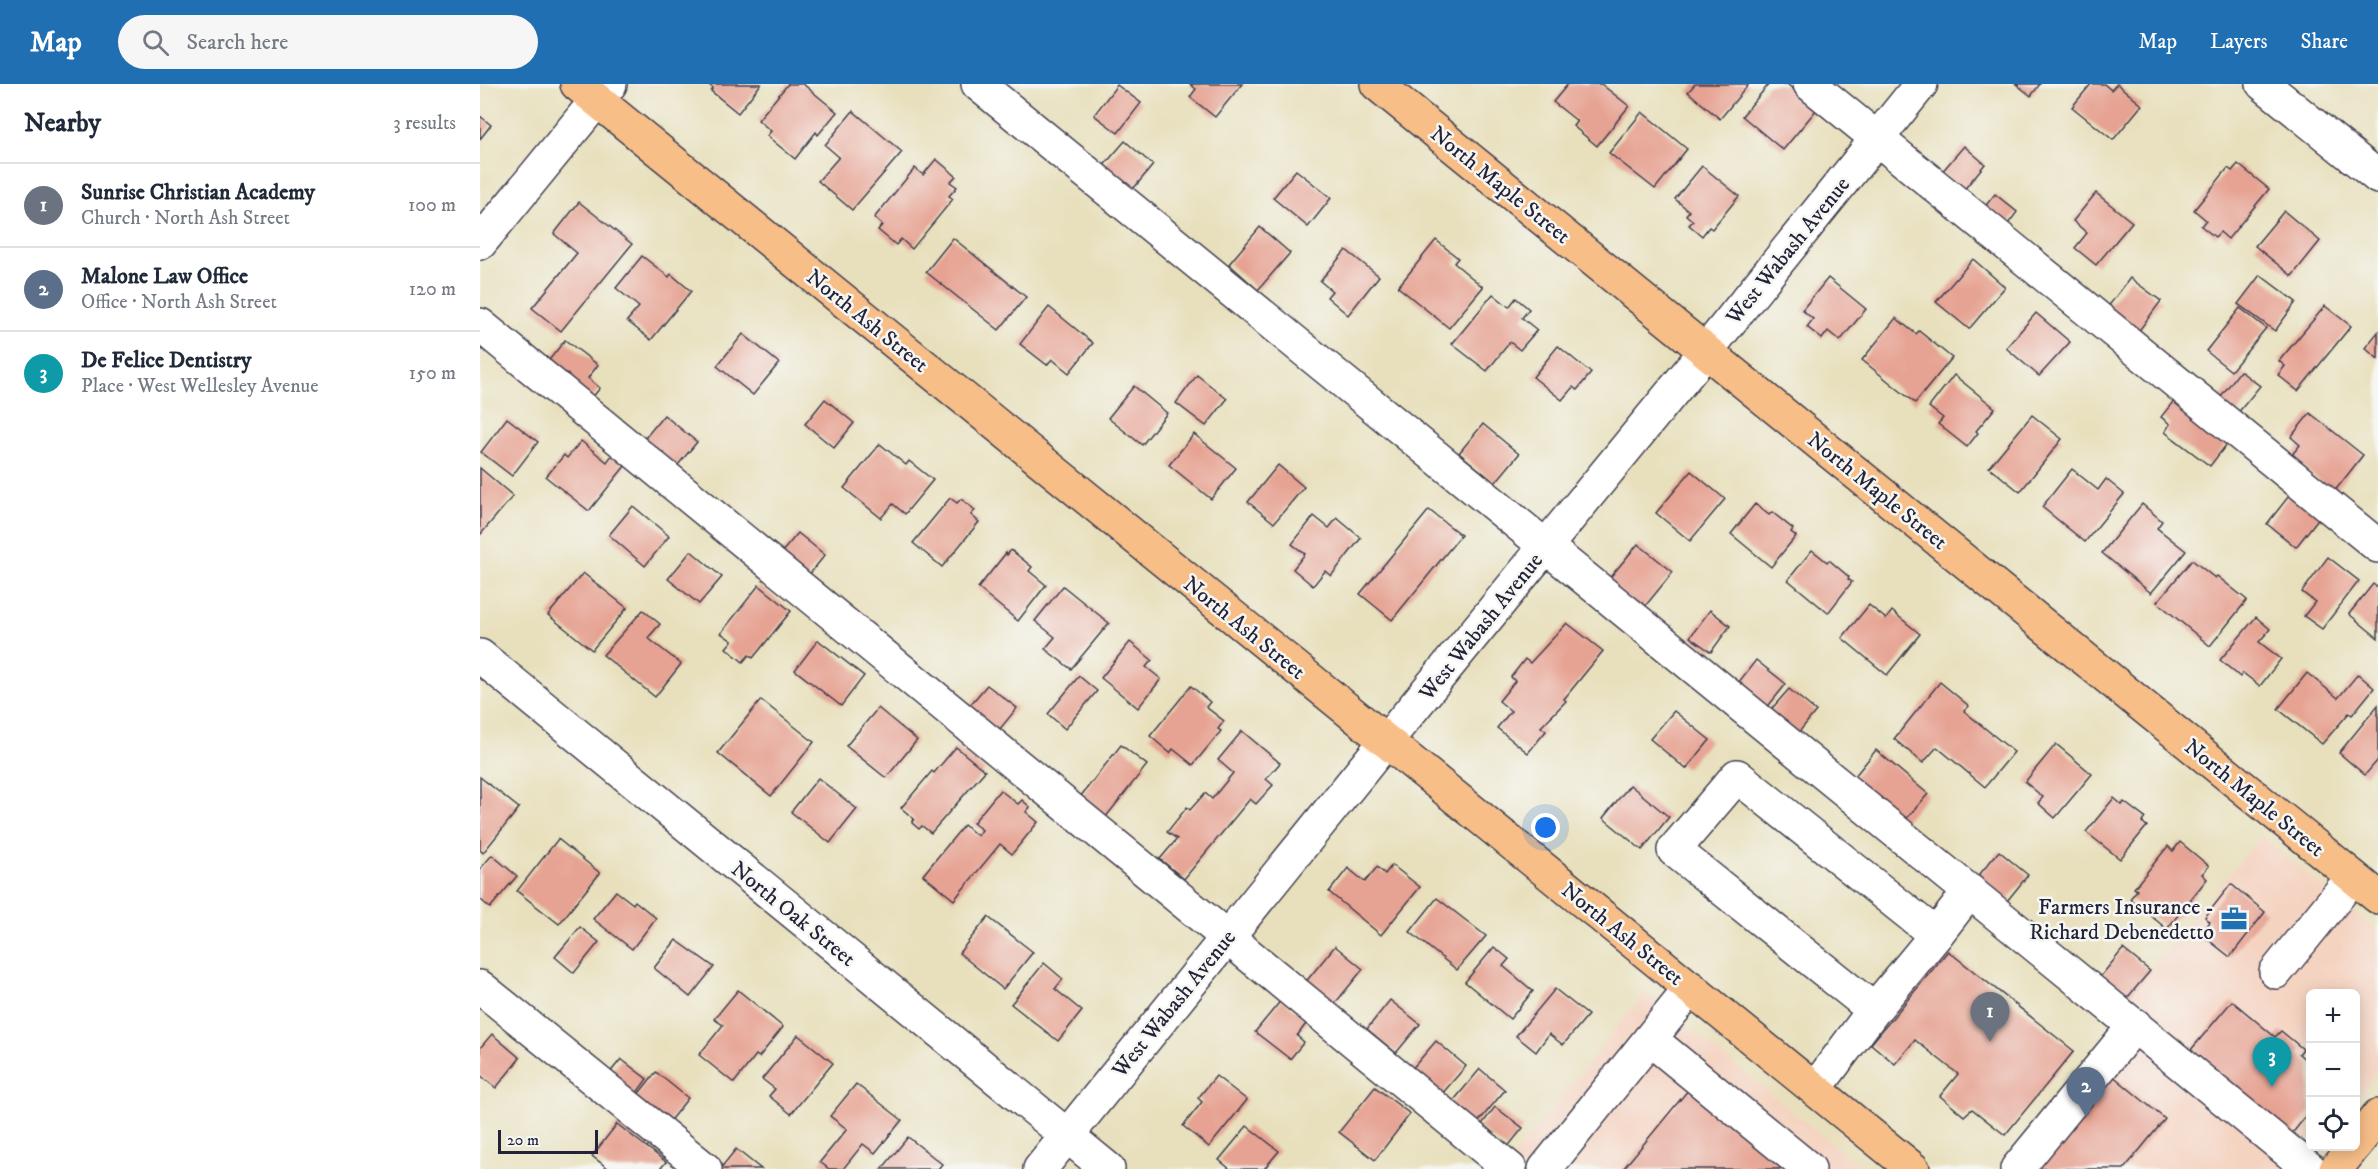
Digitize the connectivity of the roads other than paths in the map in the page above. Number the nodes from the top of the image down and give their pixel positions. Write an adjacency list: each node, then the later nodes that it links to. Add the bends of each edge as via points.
1 (978, 84): 12 (street)
2 (1377, 84): 11 (main road, North Maple Street)
3 (1810, 84): 7 (street)
4 (1921, 84): 7 (street, West Wabash Avenue)
5 (2263, 84): 8 (street)
6 (595, 89): 9 (street); 15 (main road, North Ash Street)
7 (1877, 139): 11 (street, West Wabash Avenue); 13 (street)
8 (2378, 177)
9 (480, 243)
10 (480, 325): 20 (street)
11 (1706, 351): 12 (street, West Wabash Avenue); 16 (main road, North Maple Street)
12 (1546, 545): 15 (street, West Wabash Avenue); 17 (street)
13 (2378, 546)
14 (480, 656): 29 (street, North Oak Street)
15 (1386, 741): 20 (street, West Wabash Avenue); 23 (main road, North Ash Street)
16 (2353, 877): 18 (main road, North Maple Street); 21 (street)
17 (1970, 891): 19 (street); 25 (street)
18 (2378, 897)
19 (1936, 935): 24 (street); 24 (street, via 1737,776 1674,850)
20 (1228, 936): 29 (street, West Wabash Avenue); 35 (street)
21 (2276, 972)
22 (480, 987): 32 (street)
23 (1691, 988): 26 (street); 27 (main road, North Ash Street)
24 (1874, 1010): 27 (street)
25 (2134, 1025): 39 (street); 40 (street)
26 (1650, 1039): 36 (street); 37 (street)
27 (1815, 1089): 38 (main road, North Ash Street)
28 (2378, 1116): 30 (main road)
29 (1067, 1136): 33 (street, West Wabash Avenue); 34 (street, North Oak Street)
30 (2360, 1139)
31 (2350, 1151): 41 (main road)
32 (705, 1169)
33 (1040, 1169)
34 (1108, 1169)
35 (1510, 1169)
36 (1545, 1169)
37 (1809, 1169)
38 (1913, 1169)
39 (2017, 1169)
40 (2310, 1169)
41 (2336, 1169)

